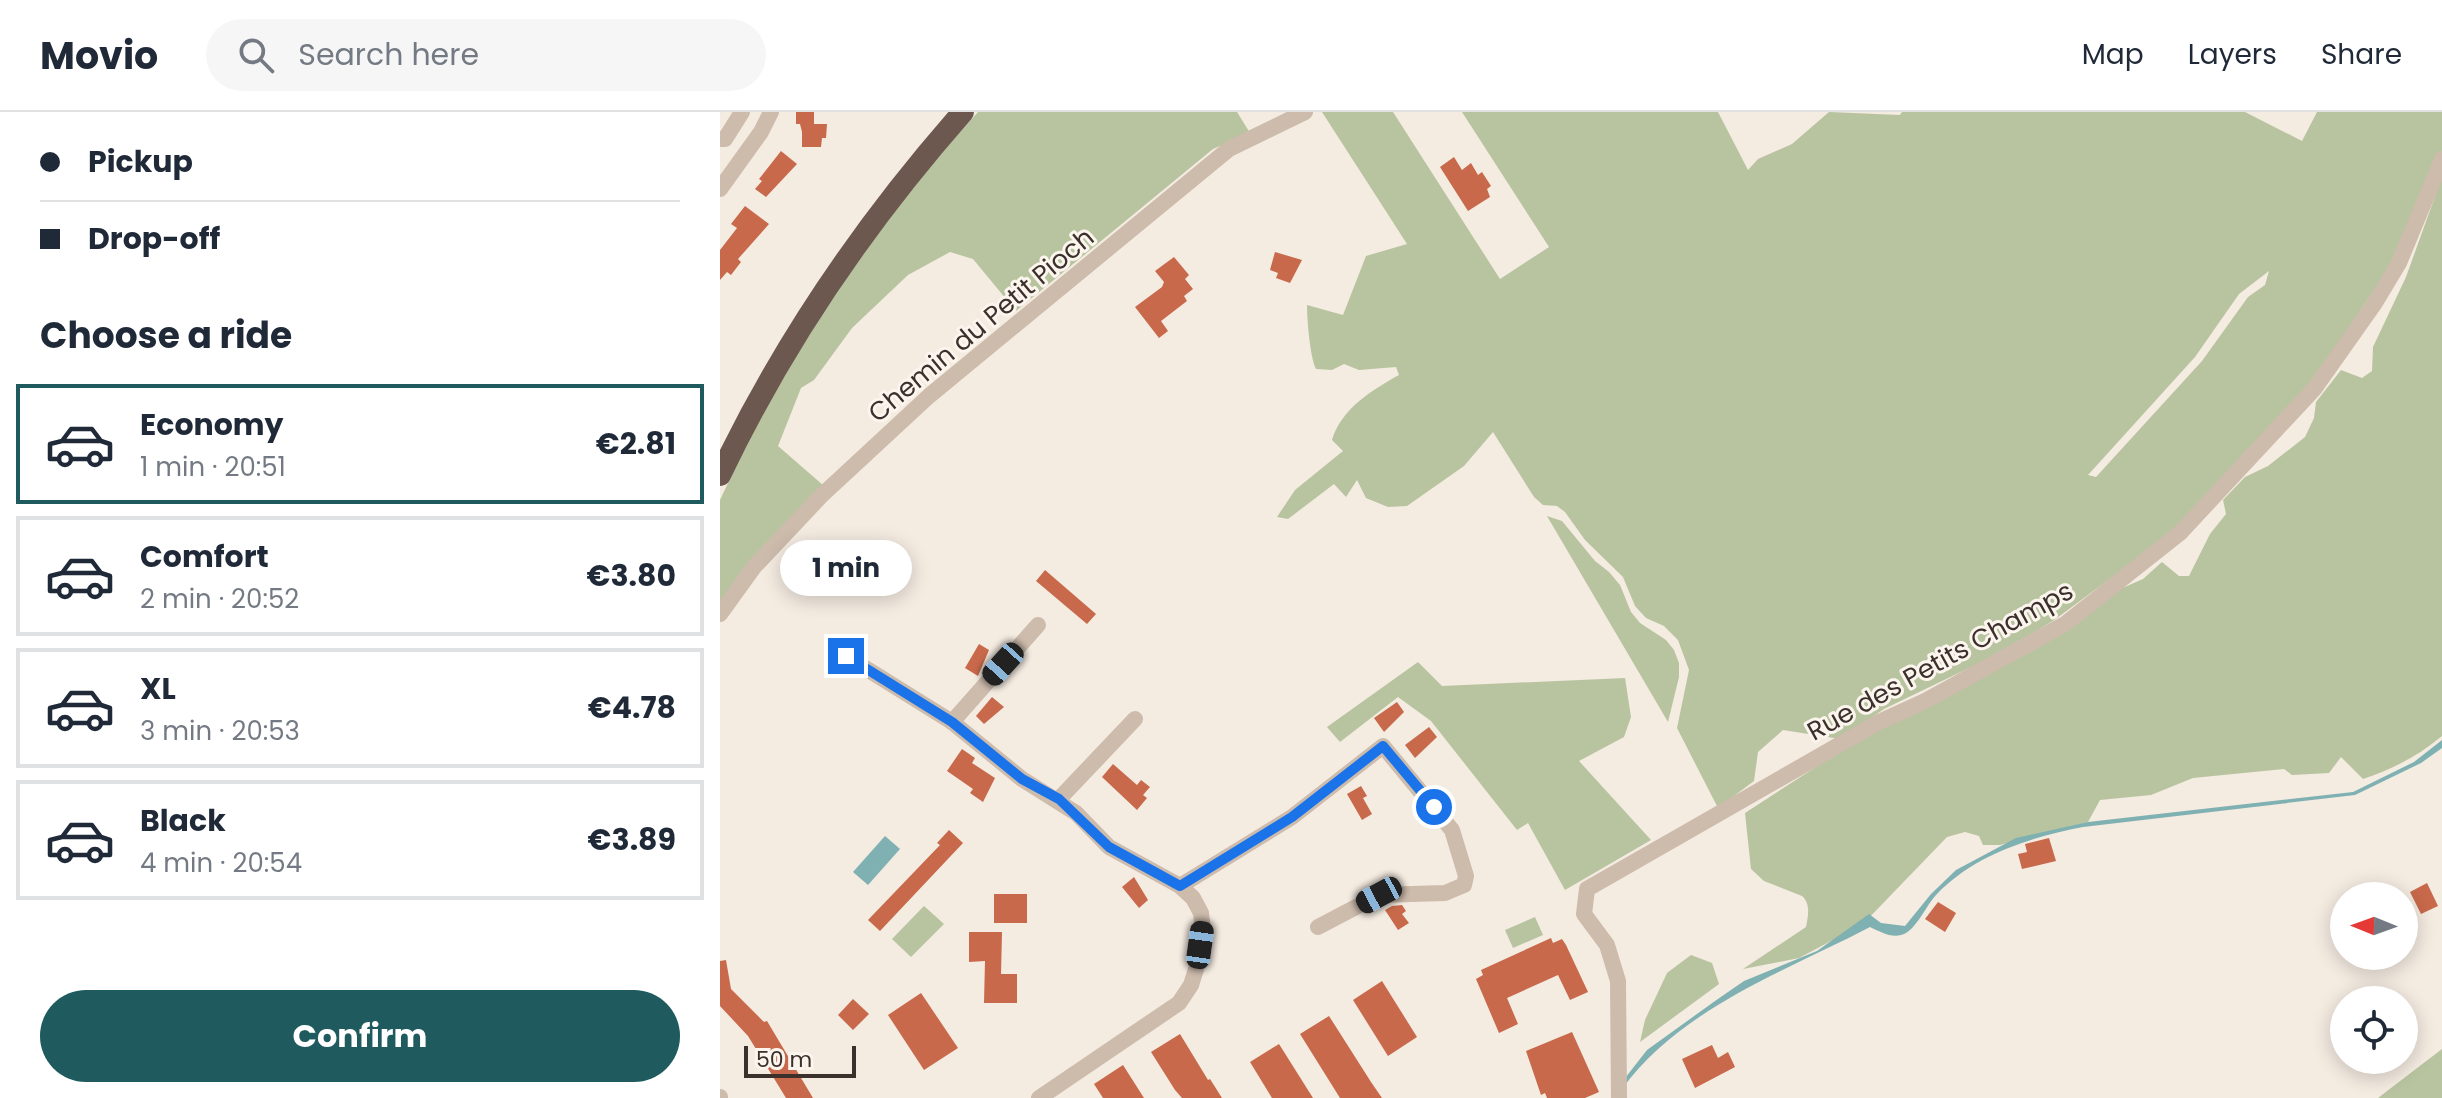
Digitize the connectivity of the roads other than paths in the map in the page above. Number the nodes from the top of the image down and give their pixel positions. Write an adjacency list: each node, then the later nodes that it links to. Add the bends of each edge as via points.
1 (742, 112): 5 (street)
2 (771, 112): 7 (street)
3 (963, 112): 8 (highway, via 870,222 829,280 754,404)
4 (1305, 112): 9 (street, Chemin du Petit Pioch, via 1229,149 929,396 811,506 754,567)
5 (720, 139)
6 (2442, 159): 18 (street, Rue des Petits Champs, via 2399,263 2375,303 2315,388 2180,533 2065,624 1879,722 1587,889 1584,914 1607,945 1618,981)
7 (720, 189)
8 (720, 475)
9 (720, 614)
10 (1038, 625): 13 (street)
11 (846, 656): 13 (street)
12 (1135, 719): 14 (street)
13 (952, 722): 14 (street, via 1022,779)
14 (1059, 799): 15 (street, via 1109,847)
15 (1180, 886): 16 (street, via 1292,817 1383,746 1452,830 1464,885 1445,893 1379,895); 17 (street, via 1201,913 1191,985 1179,1003)
16 (1318, 927)
17 (1039, 1098)
18 (1619, 1098)

